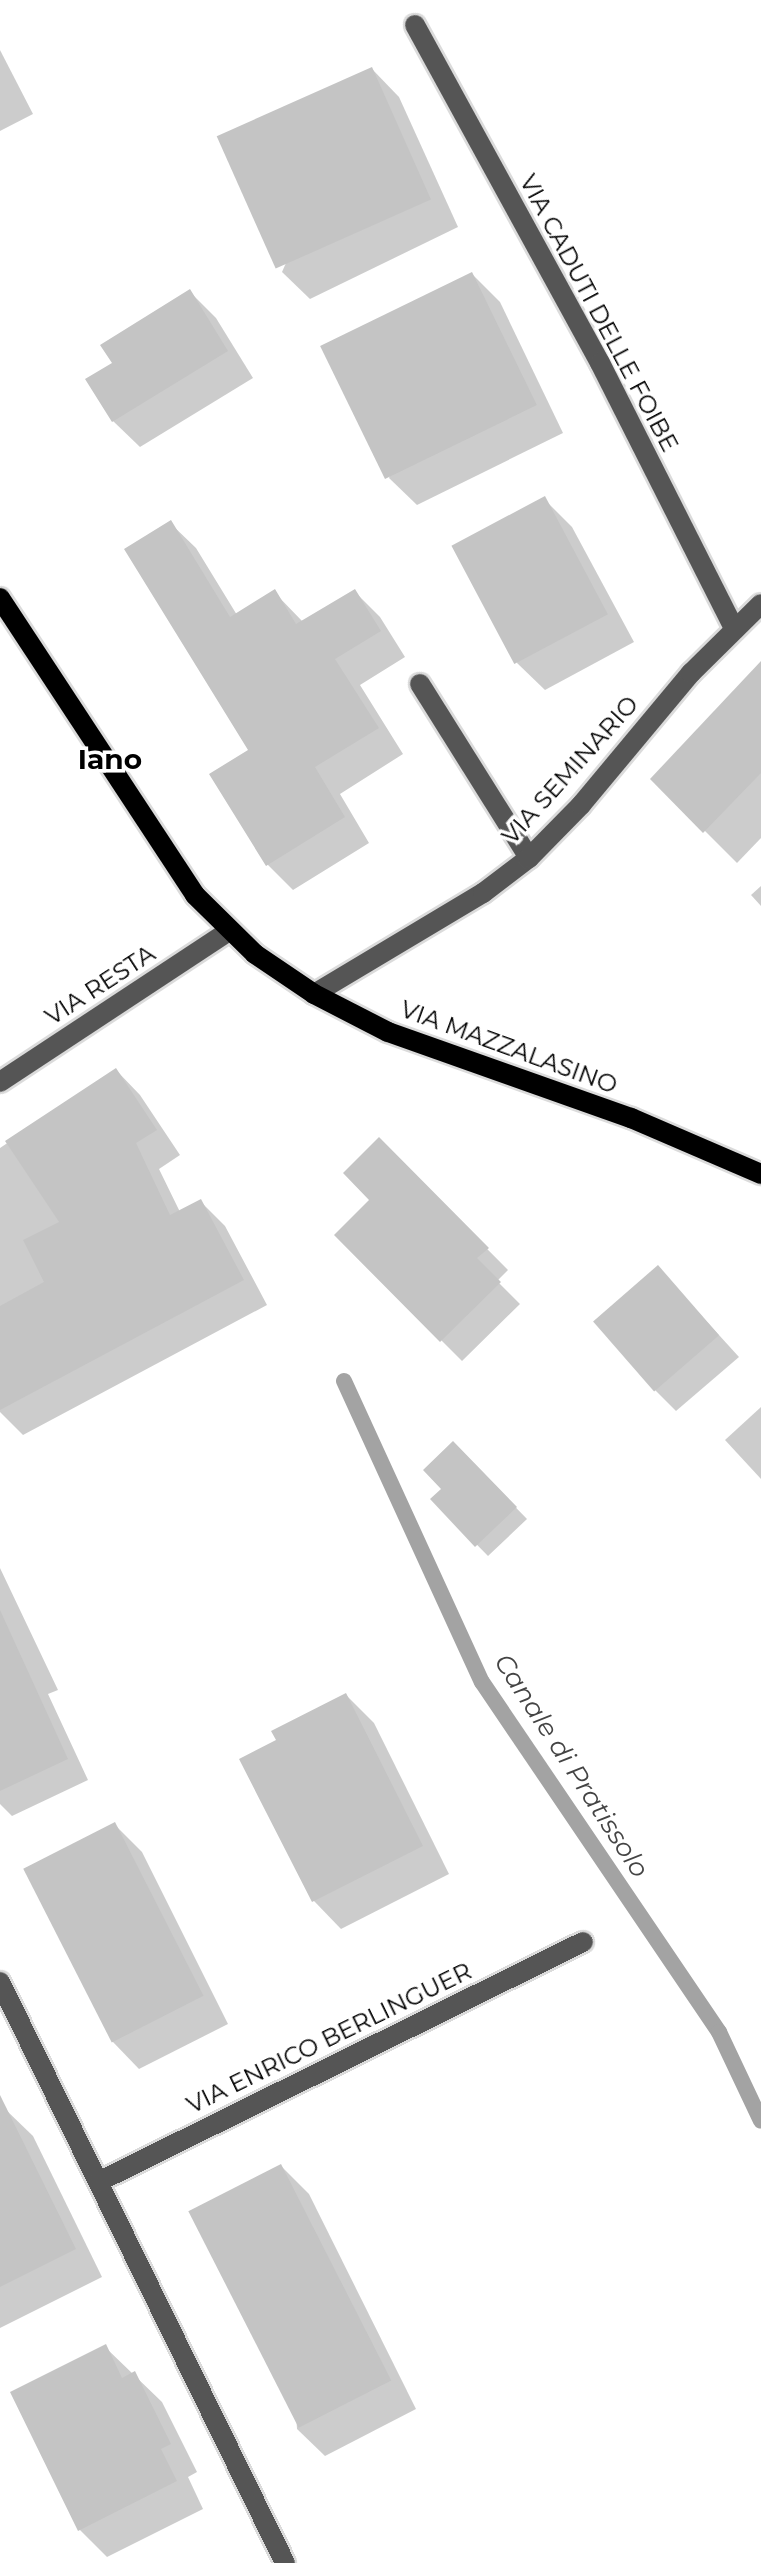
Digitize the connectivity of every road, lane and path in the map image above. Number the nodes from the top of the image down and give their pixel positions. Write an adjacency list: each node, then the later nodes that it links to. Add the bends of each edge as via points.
1 (415, 25): 4 (street, VIA CADUTI DELLE FOIBE, via 600,363)
2 (0, 598): 7 (main road, VIA MAZZALASINO, via 170,859)
3 (761, 604): 4 (street, VIA SEMINARIO)
4 (734, 628): 6 (street, VIA SEMINARIO)
5 (420, 684): 6 (street)
6 (529, 858): 8 (street, VIA SEMINARIO, via 483,893)
7 (229, 931): 8 (main road, VIA MAZZALASINO); 9 (street, VIA RESTA)
8 (314, 994): 10 (main road, VIA MAZZALASINO, via 451,1058 631,1118)
9 (0, 1082)
10 (761, 1174)
11 (583, 1942): 13 (street, VIA ENRICO BERLINGUER)
12 (0, 1982): 13 (street)
13 (98, 2182): 14 (street)
14 (285, 2563)

